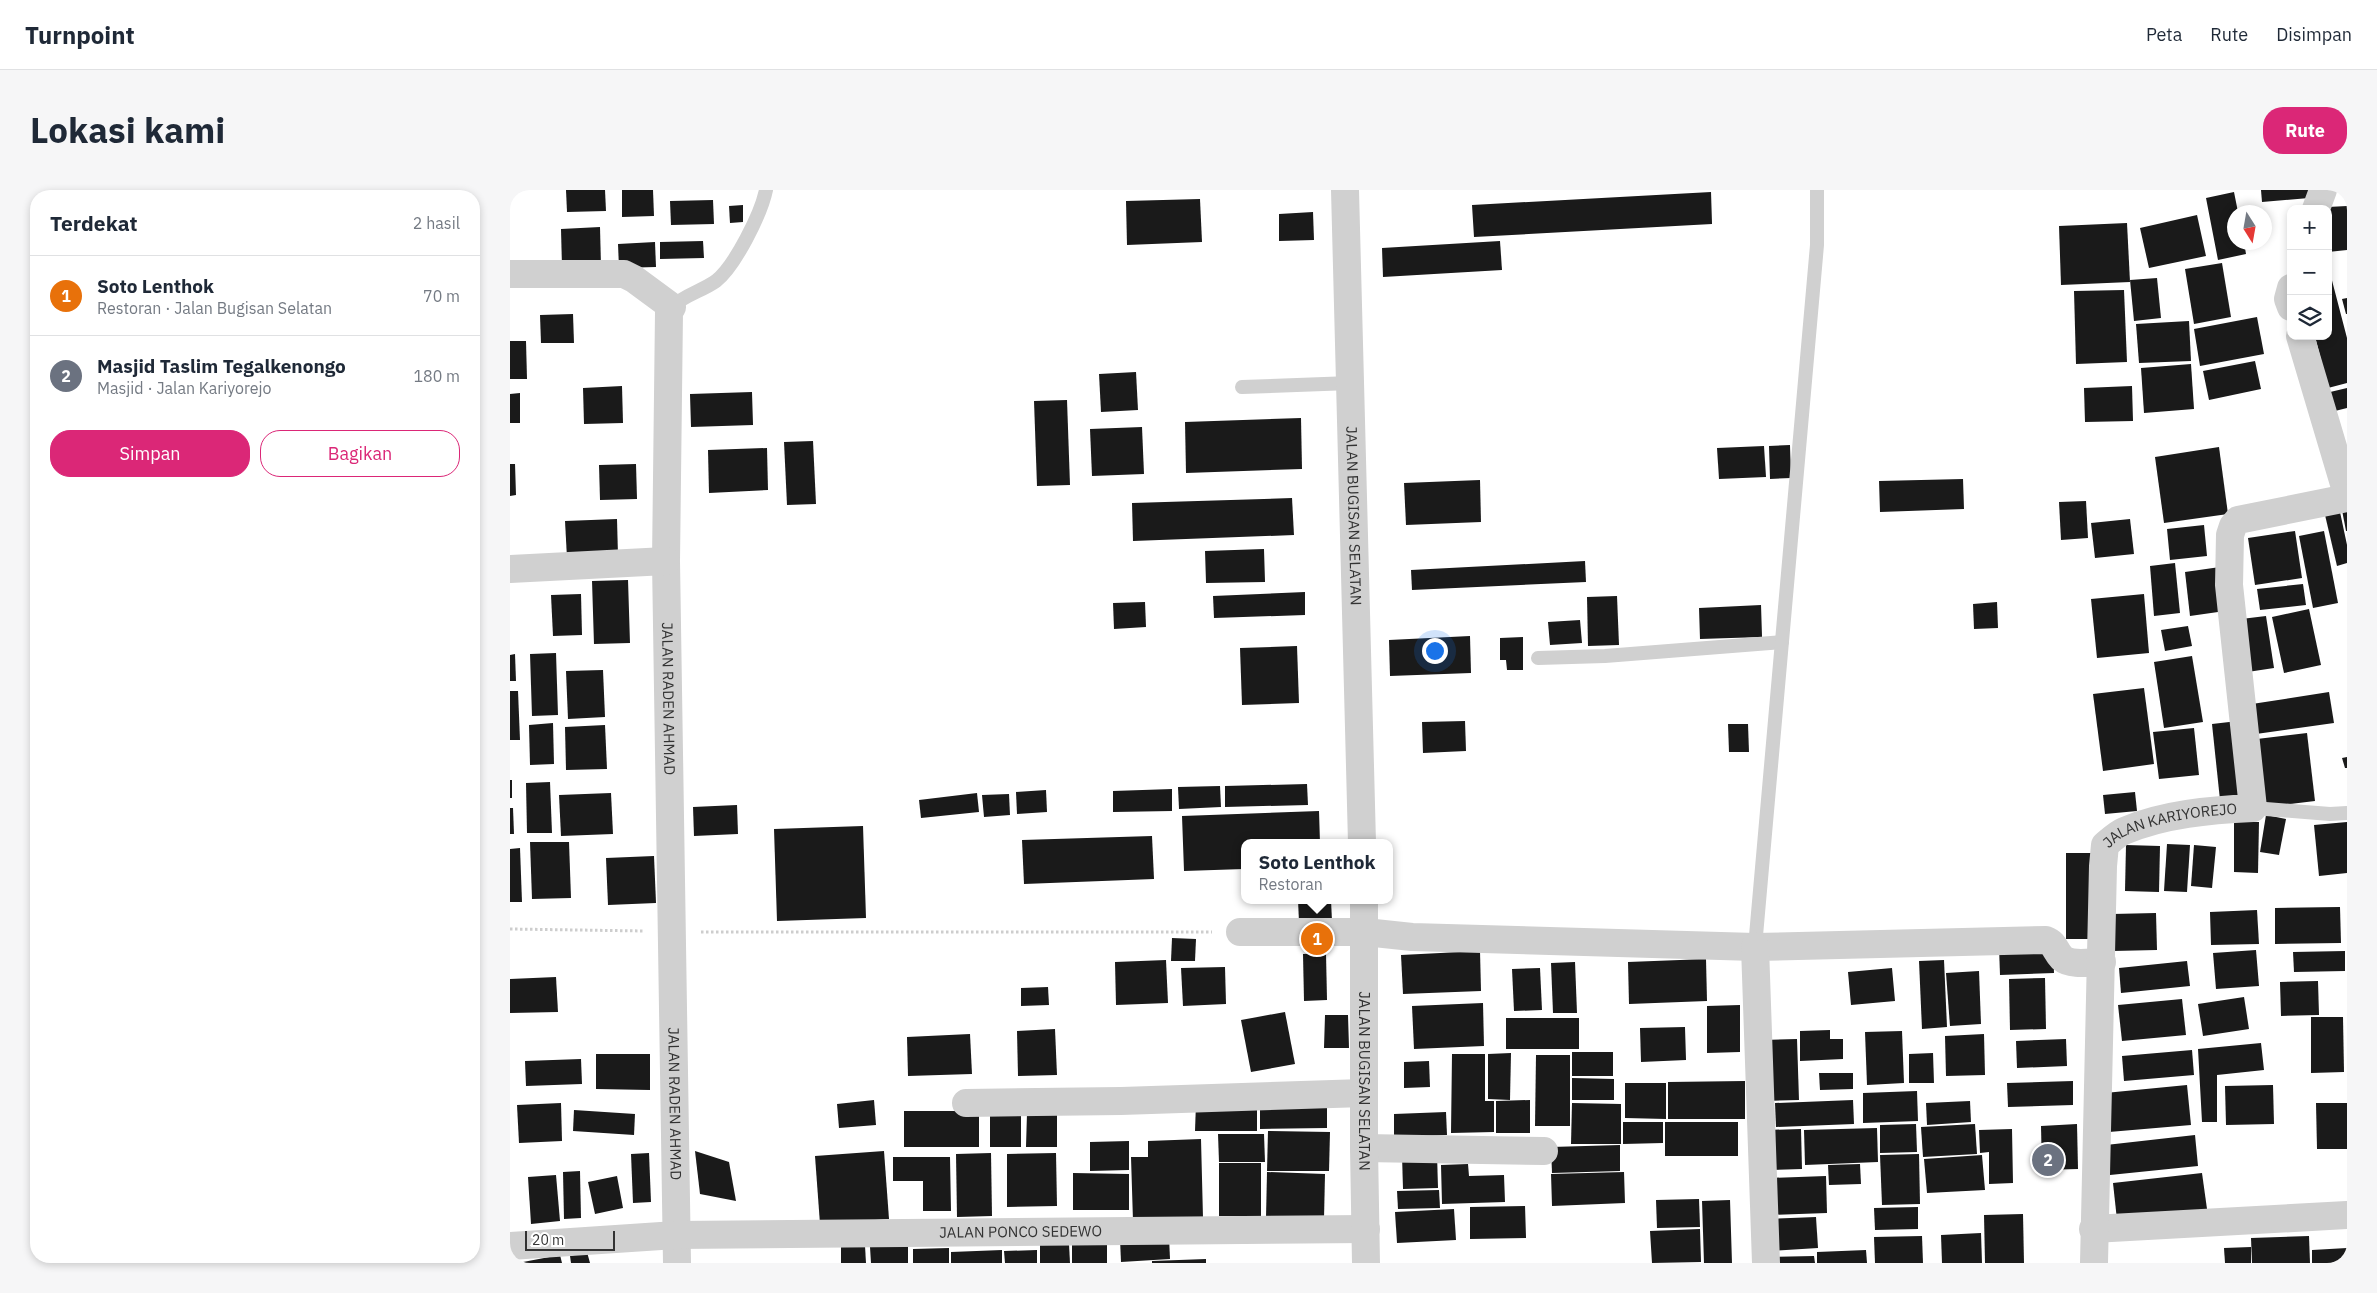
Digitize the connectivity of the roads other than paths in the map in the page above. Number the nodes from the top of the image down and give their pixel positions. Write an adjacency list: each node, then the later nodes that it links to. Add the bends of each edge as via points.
1 (766, 190): 7 (lane, via 747,238 724,273 718,280)
2 (1345, 190): 9 (street, JALAN BUGISAN SELATAN)
3 (1817, 190): 15 (lane, via 1817,245)
4 (2323, 190): 5 (street)
5 (2317, 205)
6 (510, 274): 7 (street, via 624,274)
7 (672, 307): 13 (street, JALAN RADEN AHMAD, via 669,312)
8 (2301, 340): 11 (street)
9 (1352, 383): 10 (lane); 19 (street, JALAN BUGISAN SELATAN)
10 (1242, 387)
11 (2347, 494)
12 (2347, 498): 17 (street, JALAN KARIYOREJO, via 2238,520 2230,535 2229,585)
13 (666, 560): 14 (street); 32 (street, JALAN RADEN AHMAD)
14 (510, 569)
15 (1782, 642): 16 (lane); 23 (lane)
16 (1538, 658)
17 (2253, 808): 18 (lane); 24 (street, JALAN KARIYOREJO, via 2163,819 2122,831 2105,845)
18 (2347, 813)
19 (1362, 839)
20 (1364, 904): 22 (street, JALAN BUGISAN SELATAN)
21 (1240, 932): 22 (street)
22 (1365, 932): 23 (street, via 1412,937); 25 (street, JALAN BUGISAN SELATAN)
23 (1755, 947): 24 (street, via 2046,940 2069,962); 36 (street)
24 (2102, 962): 31 (street, JALAN KARIYOREJO)
25 (1364, 1092): 26 (street, via 1131,1101); 27 (street, JALAN BUGISAN SELATAN)
26 (966, 1103)
27 (1364, 1148): 28 (street); 30 (street, JALAN BUGISAN SELATAN)
28 (1544, 1152)
29 (2347, 1215): 31 (street)
30 (1366, 1229): 32 (street, JALAN PONCO SEDEWO); 35 (street, JALAN BUGISAN SELATAN)
31 (2093, 1229): 37 (street, JALAN KARIYOREJO)
32 (676, 1235): 33 (street, JALAN PONCO SEDEWO); 34 (street, JALAN RADEN AHMAD)
33 (510, 1246)
34 (677, 1263)
35 (1366, 1263)
36 (1766, 1263)
37 (2094, 1263)

